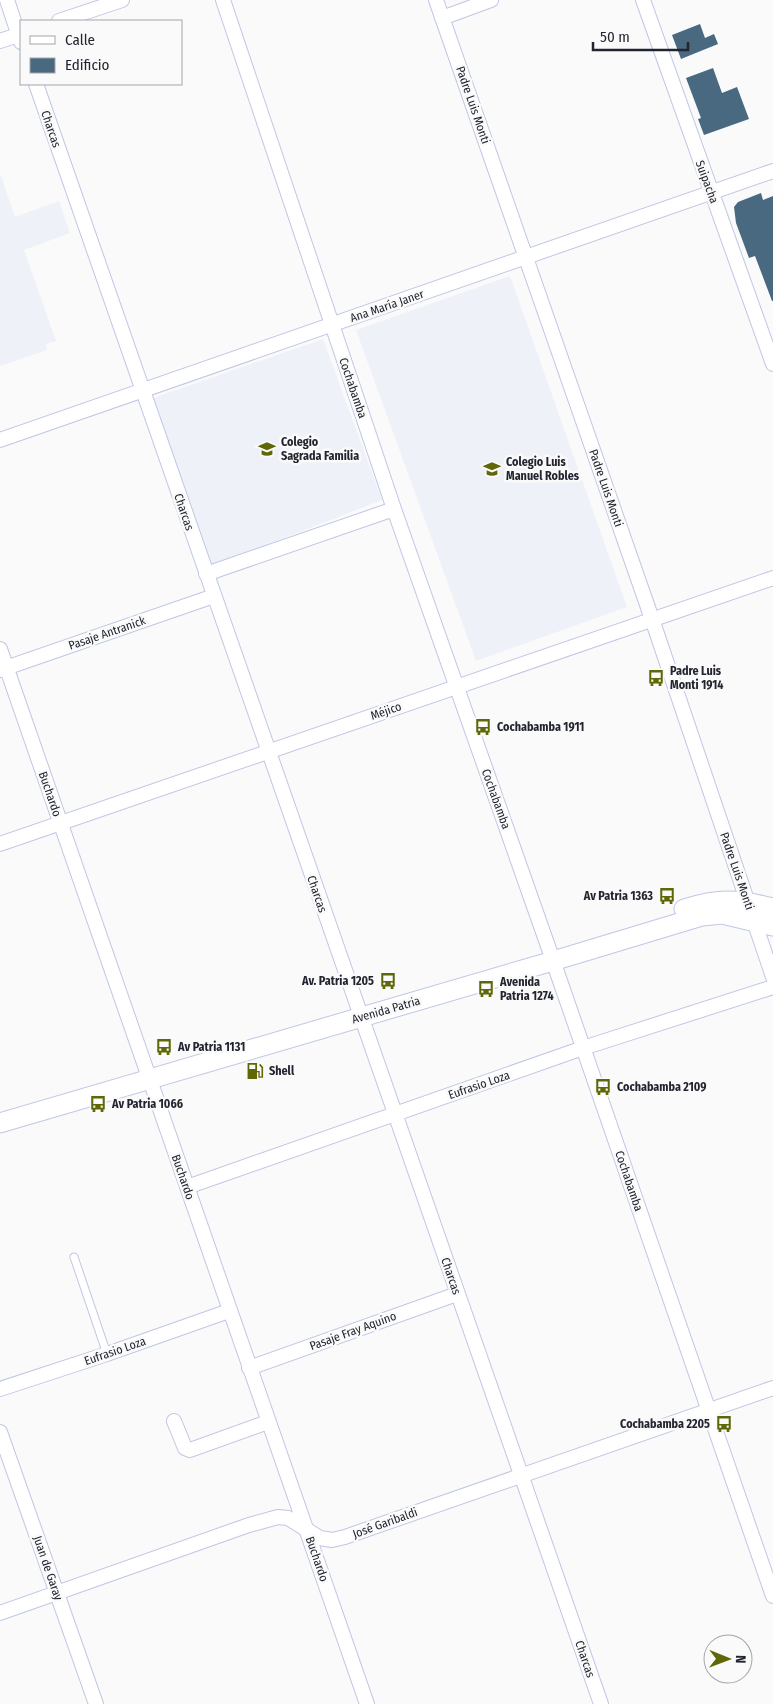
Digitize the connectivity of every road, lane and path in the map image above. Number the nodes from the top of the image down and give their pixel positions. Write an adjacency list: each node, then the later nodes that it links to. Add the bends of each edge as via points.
1 (7, 0): 9 (street)
2 (122, 0): 8 (street)
3 (223, 0): 15 (street, Cochabamba)
4 (436, 0): 7 (street, Padre Luis Monti)
5 (491, 0): 7 (street)
6 (643, 0): 13 (street, Suipacha)
7 (442, 18): 14 (street, Padre Luis Monti)
8 (62, 20)
9 (20, 37): 10 (street)
10 (0, 41)
11 (36, 85): 17 (street, Charcas)
12 (773, 171): 13 (street, Ana María Janer)
13 (710, 193): 14 (street, Ana María Janer); 16 (street, Suipacha)
14 (526, 257): 15 (street, Ana María Janer); 23 (street, Padre Luis Monti)
15 (332, 325): 17 (street, Ana María Janer); 19 (street, Cochabamba)
16 (773, 364)
17 (142, 390): 18 (street, Ana María Janer); 20 (street, Charcas)
18 (0, 440)
19 (394, 509): 20 (street); 26 (street, Cochabamba)
20 (206, 574): 22 (street, Charcas)
21 (773, 578): 23 (street, Méjico)
22 (214, 596): 25 (street, Pasaje Antranick); 27 (street, Charcas)
23 (652, 620): 26 (street, Méjico); 30 (street, Padre Luis Monti)
24 (0, 649): 25 (street, Buchardo)
25 (3, 669): 28 (street, Buchardo)
26 (456, 687): 27 (street, Méjico); 34 (street, Cochabamba)
27 (268, 752): 28 (street, Méjico); 37 (street, Charcas)
28 (60, 824): 29 (street, Méjico); 39 (street, Buchardo)
29 (0, 844)
30 (748, 902): 31 (main road, Avenida Patria); 32 (street, Padre Luis Monti); 34 (main road, Avenida Patria, via 710,901)
31 (773, 908)
32 (755, 922): 33 (main road, Avenida Patria); 34 (main road, Avenida Patria, via 722,914 702,916); 35 (street, Padre Luis Monti)
33 (773, 926)
34 (551, 955): 37 (main road, Avenida Patria); 38 (street, Cochabamba)
35 (773, 977)
36 (773, 987): 38 (street, Eufrasio Loza)
37 (358, 1012): 39 (main road, Avenida Patria); 41 (street, Charcas)
38 (582, 1048): 41 (street, Eufrasio Loza); 51 (street, Cochabamba)
39 (147, 1073): 40 (main road, Avenida Patria); 42 (main road, Avenida Patria); 43 (street, Buchardo)
40 (0, 1111)
41 (394, 1115): 43 (street, Eufrasio Loza); 45 (street, Charcas)
42 (0, 1123)
43 (186, 1187): 46 (street, Buchardo)
44 (74, 1257): 47 (lane)
45 (457, 1294): 48 (street, Pasaje Fray Aquino); 55 (street, Charcas)
46 (229, 1311): 47 (street, Eufrasio Loza); 48 (street, Buchardo)
47 (107, 1354): 50 (street, Eufrasio Loza)
48 (249, 1368): 53 (street, Buchardo)
49 (773, 1388): 51 (street, José Garibaldi)
50 (0, 1389)
51 (709, 1410): 55 (street, José Garibaldi); 58 (street, Cochabamba)
52 (174, 1422): 53 (street, via 185,1448 190,1450)
53 (268, 1422): 56 (street, Buchardo)
54 (0, 1432): 57 (street, Juan de Garay)
55 (521, 1475): 56 (street, José Garibaldi, via 345,1537 320,1538); 62 (street, Charcas)
56 (307, 1530): 57 (street, José Garibaldi, via 288,1518 278,1517); 61 (street, Buchardo)
57 (57, 1593): 59 (street, José Garibaldi); 60 (street, Juan de Garay)
58 (773, 1596)
59 (0, 1614)
60 (96, 1704)
61 (367, 1704)
62 (601, 1704)

